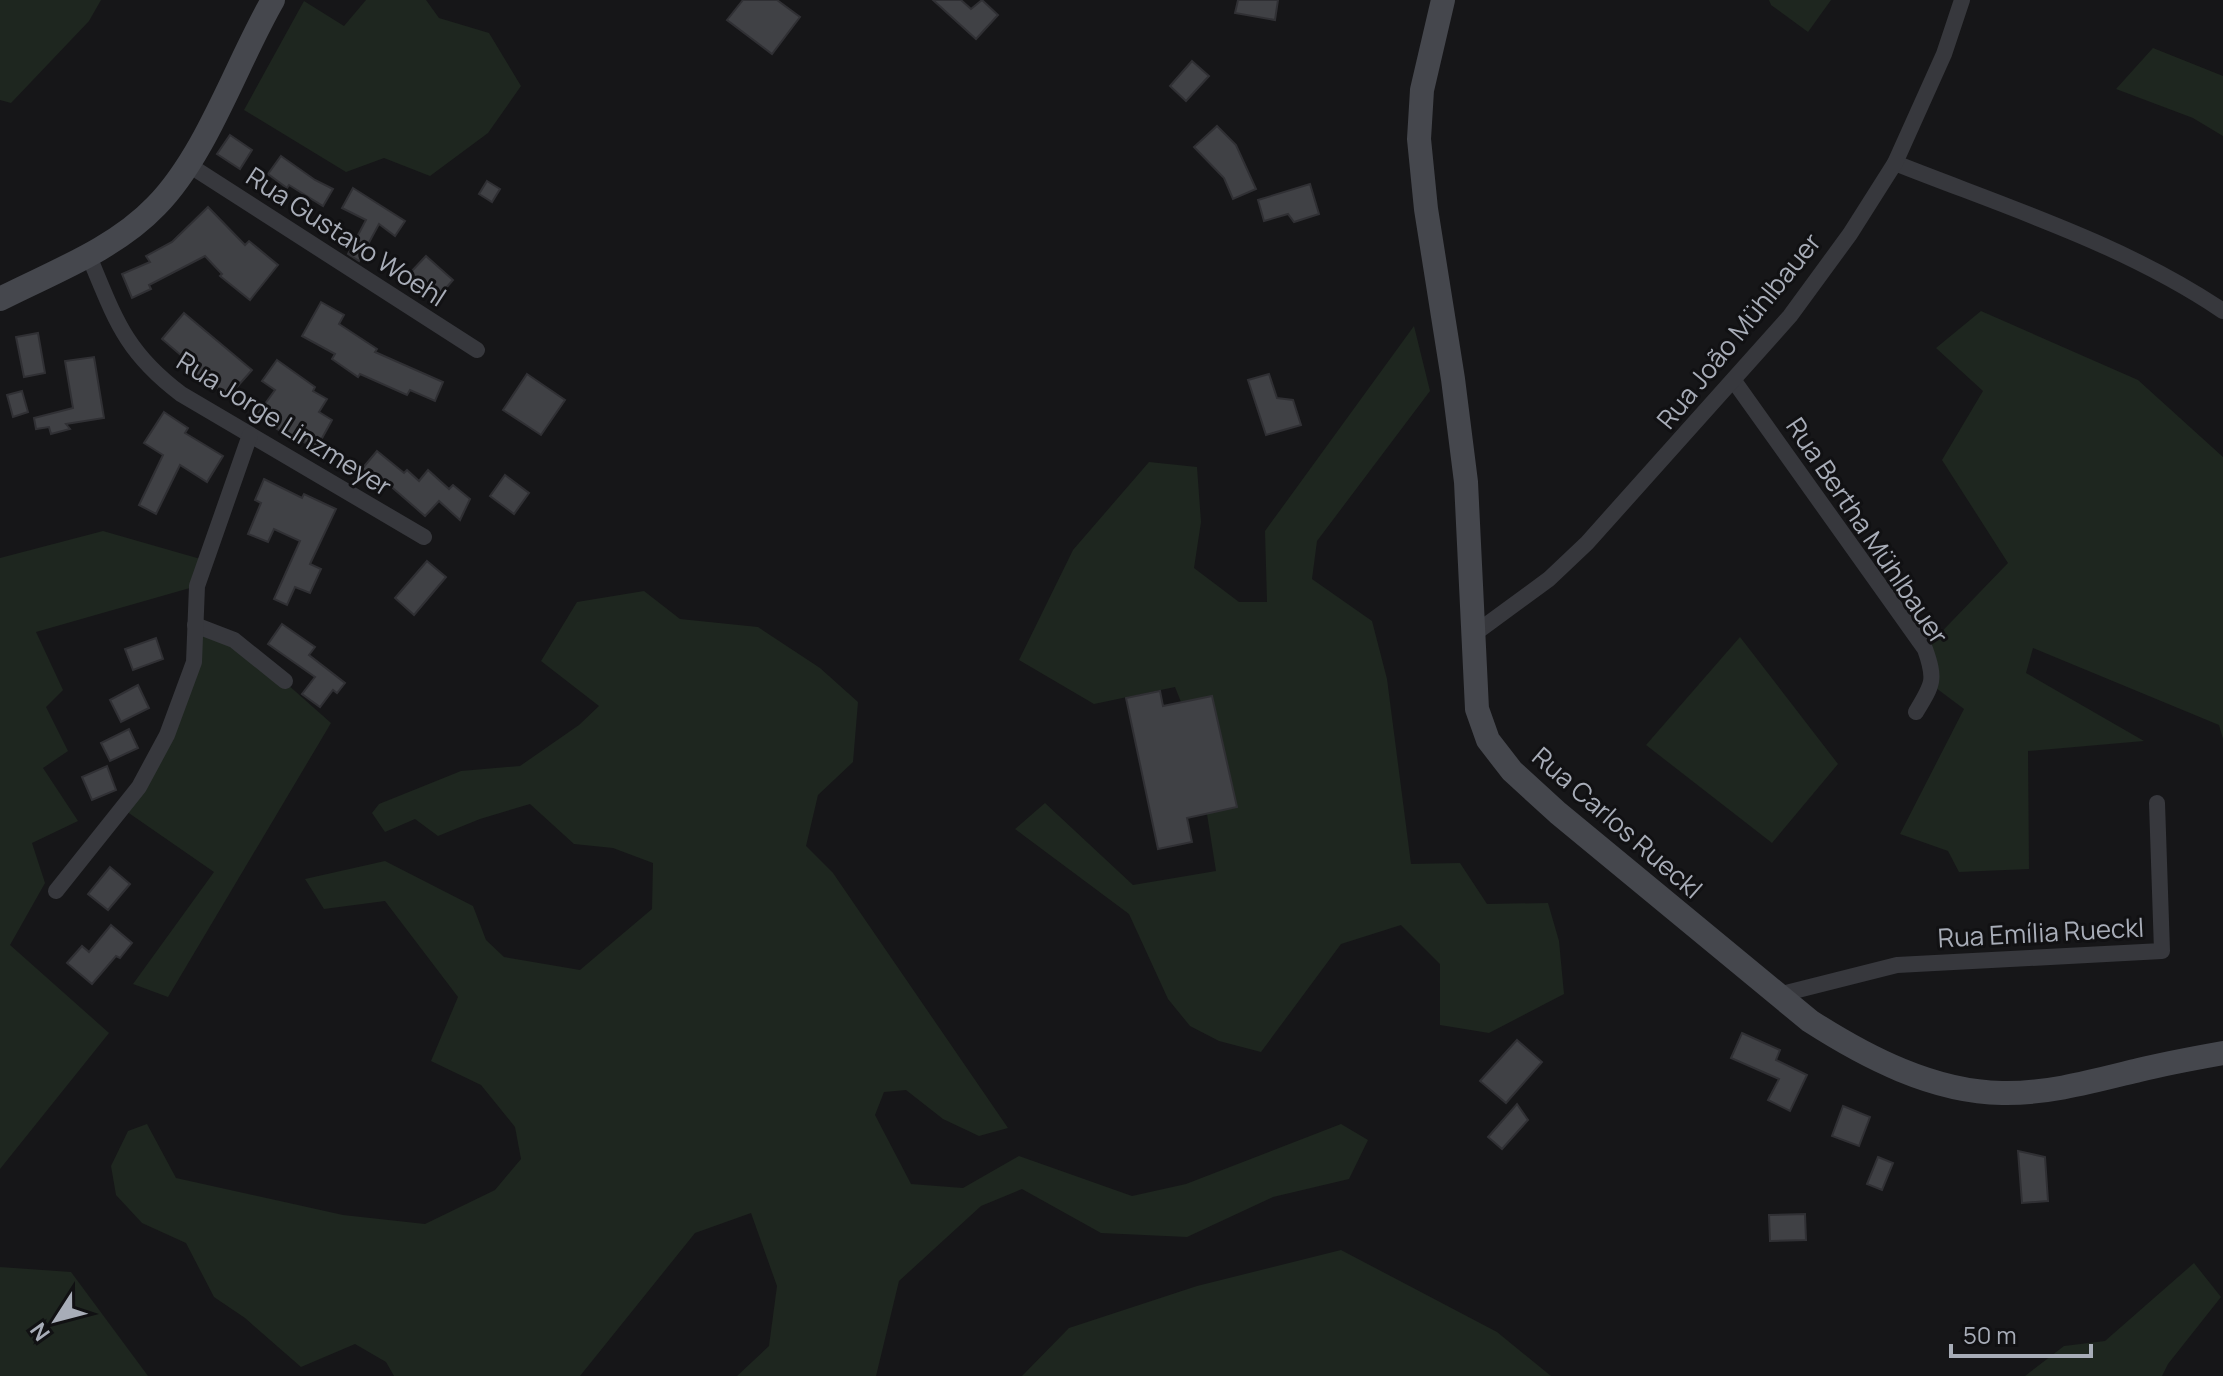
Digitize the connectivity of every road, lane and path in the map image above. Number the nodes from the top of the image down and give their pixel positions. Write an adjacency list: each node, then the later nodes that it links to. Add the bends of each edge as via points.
1 (273, 0): 5 (street)
2 (1443, 0): 14 (street, Rua Carlos Rueckl, via 1422,90 1419,139 1462,446)
3 (1962, 0): 4 (street, Rua João Mühlbauer)
4 (1895, 163): 8 (street, via 2135,260); 10 (street, Rua João Mühlbauer, via 1815,282)
5 (189, 165): 6 (street, via 156,207); 9 (street, Rua Gustavo Woehl)
6 (88, 254): 7 (street); 11 (street, Rua Jorge Linzmeyer, via 117,324 143,362 181,394)
7 (0, 299)
8 (2223, 311)
9 (477, 350)
10 (1734, 381): 14 (street, Rua João Mühlbauer, via 1587,543 1549,579); 16 (street, Rua Bertha Mühlbauer, via 1925,649 1932,685)
11 (250, 435): 12 (street, Rua Jorge Linzmeyer); 13 (street, via 204,560)
12 (424, 537)
13 (195, 625): 15 (street, via 234,640); 18 (street, via 194,662 155,759 123,809)
14 (1474, 634): 19 (street, Rua Carlos Rueckl, via 1477,709 1488,740 1512,771)
15 (285, 681)
16 (1916, 712)
17 (2157, 803): 19 (street, Rua Emília Rueckl, via 2162,951 1897,965)
18 (56, 891)
19 (1778, 995): 20 (street, Rua Carlos Rueckl, via 1840,1040 1879,1060 1973,1091 2049,1090)
20 (2223, 1053)

